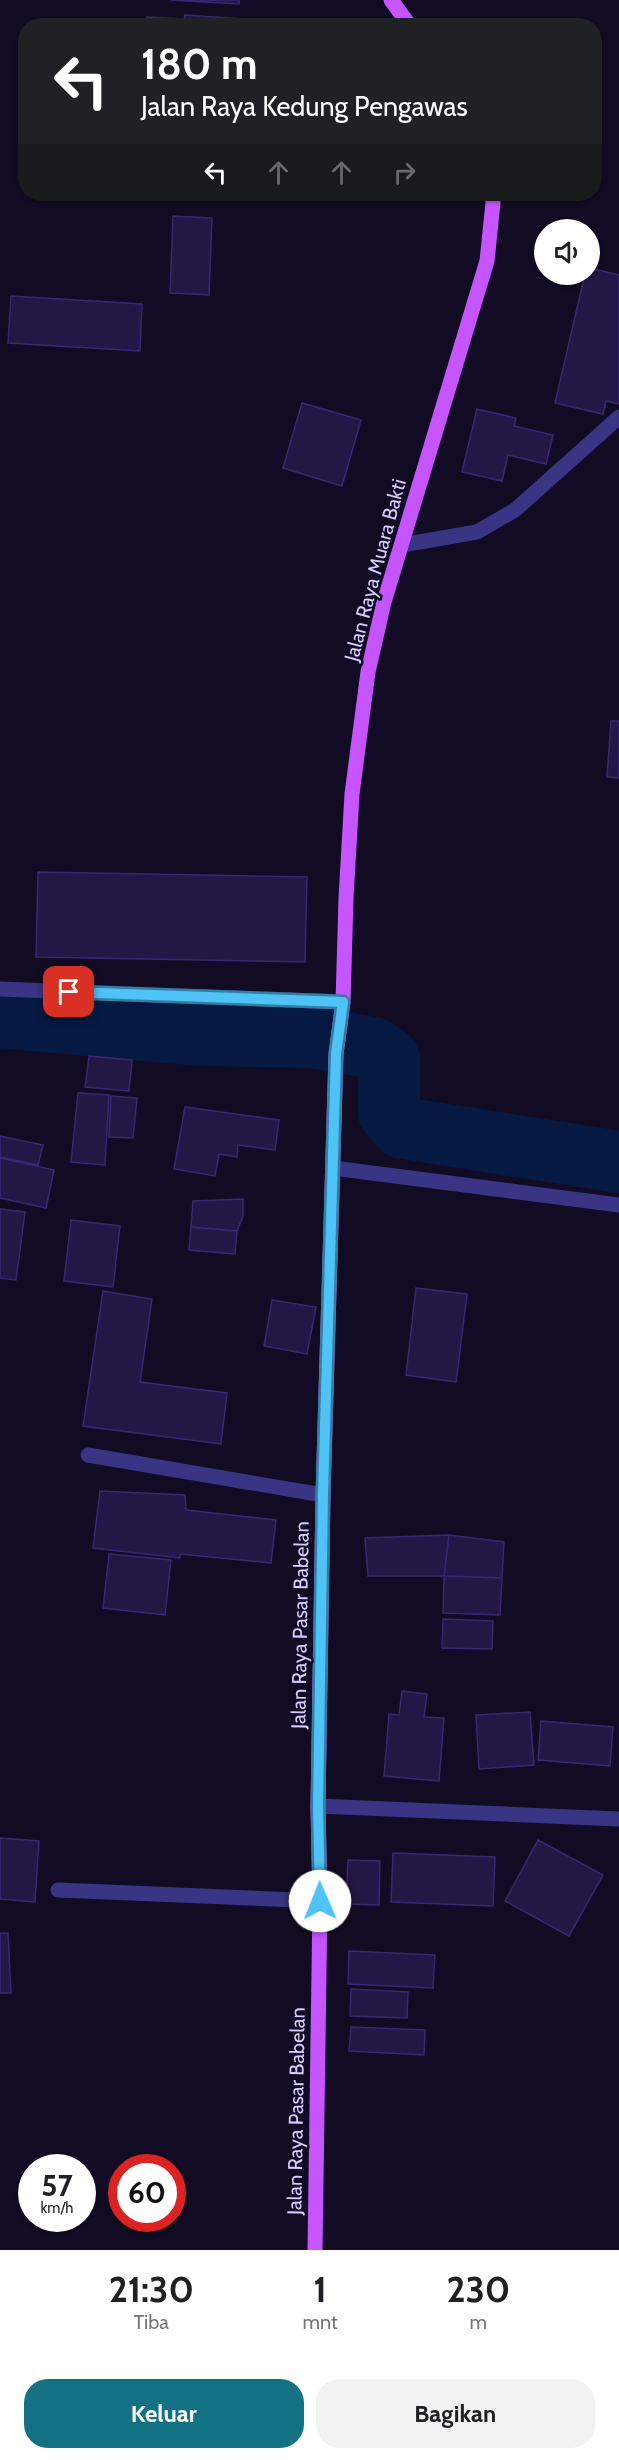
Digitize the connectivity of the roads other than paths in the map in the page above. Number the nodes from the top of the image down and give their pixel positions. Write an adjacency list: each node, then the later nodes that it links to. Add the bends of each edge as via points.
1 (392, 0): 2 (main road)
2 (404, 18)
3 (493, 201): 5 (main road, Jalan Raya Muara Bakti, via 487,261)
4 (619, 417): 5 (street, via 515,510 477,532)
5 (402, 545): 7 (main road, Jalan Raya Muara Bakti, via 368,672 352,794)
6 (0, 989): 7 (street)
7 (343, 1002): 8 (main road, Jalan Raya Pasar Babelan, via 336,1054)
8 (333, 1168): 9 (street); 11 (main road, Jalan Raya Pasar Babelan)
9 (619, 1205)
10 (88, 1455): 11 (street)
11 (323, 1495): 12 (main road, Jalan Raya Pasar Babelan)
12 (318, 1806): 13 (street); 15 (main road, Jalan Raya Pasar Babelan)
13 (619, 1820)
14 (58, 1890): 15 (street)
15 (320, 1901): 16 (main road, Jalan Raya Pasar Babelan)
16 (315, 2250)

